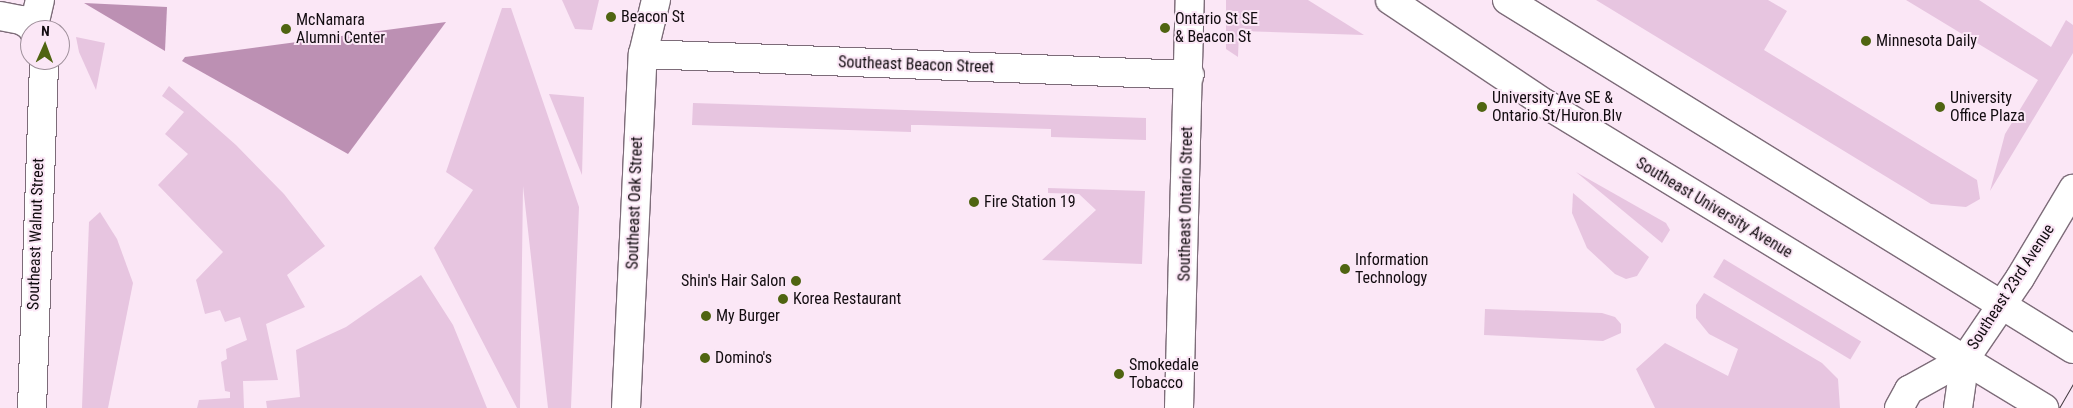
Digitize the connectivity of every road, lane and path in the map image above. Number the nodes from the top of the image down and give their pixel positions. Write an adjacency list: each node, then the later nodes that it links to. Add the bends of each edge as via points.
1 (40, 0): 8 (street)
2 (656, 0): 9 (street, Southeast Oak Street)
3 (1190, 0): 11 (street, Southeast Ontario Street)
4 (1390, 0): 15 (street, Southeast University Avenue, via 1544,103)
5 (1507, 0): 13 (street)
6 (0, 16): 7 (street)
7 (21, 20)
8 (34, 20)
9 (643, 54): 11 (street, Southeast Beacon Street); 17 (street, Southeast Oak Street)
10 (44, 70): 16 (street, Southeast Walnut Street)
11 (1190, 75): 18 (street, Southeast Ontario Street)
12 (2073, 189): 13 (street, Southeast 23rd Avenue)
13 (2001, 306): 14 (street); 15 (street, Southeast 23rd Avenue)
14 (2073, 349)
15 (1965, 359): 19 (street, via 1909,390); 20 (street); 21 (street, Southeast University Avenue)
16 (32, 408)
17 (626, 408)
18 (1179, 408)
19 (1899, 408)
20 (1958, 408)
21 (2044, 408)

